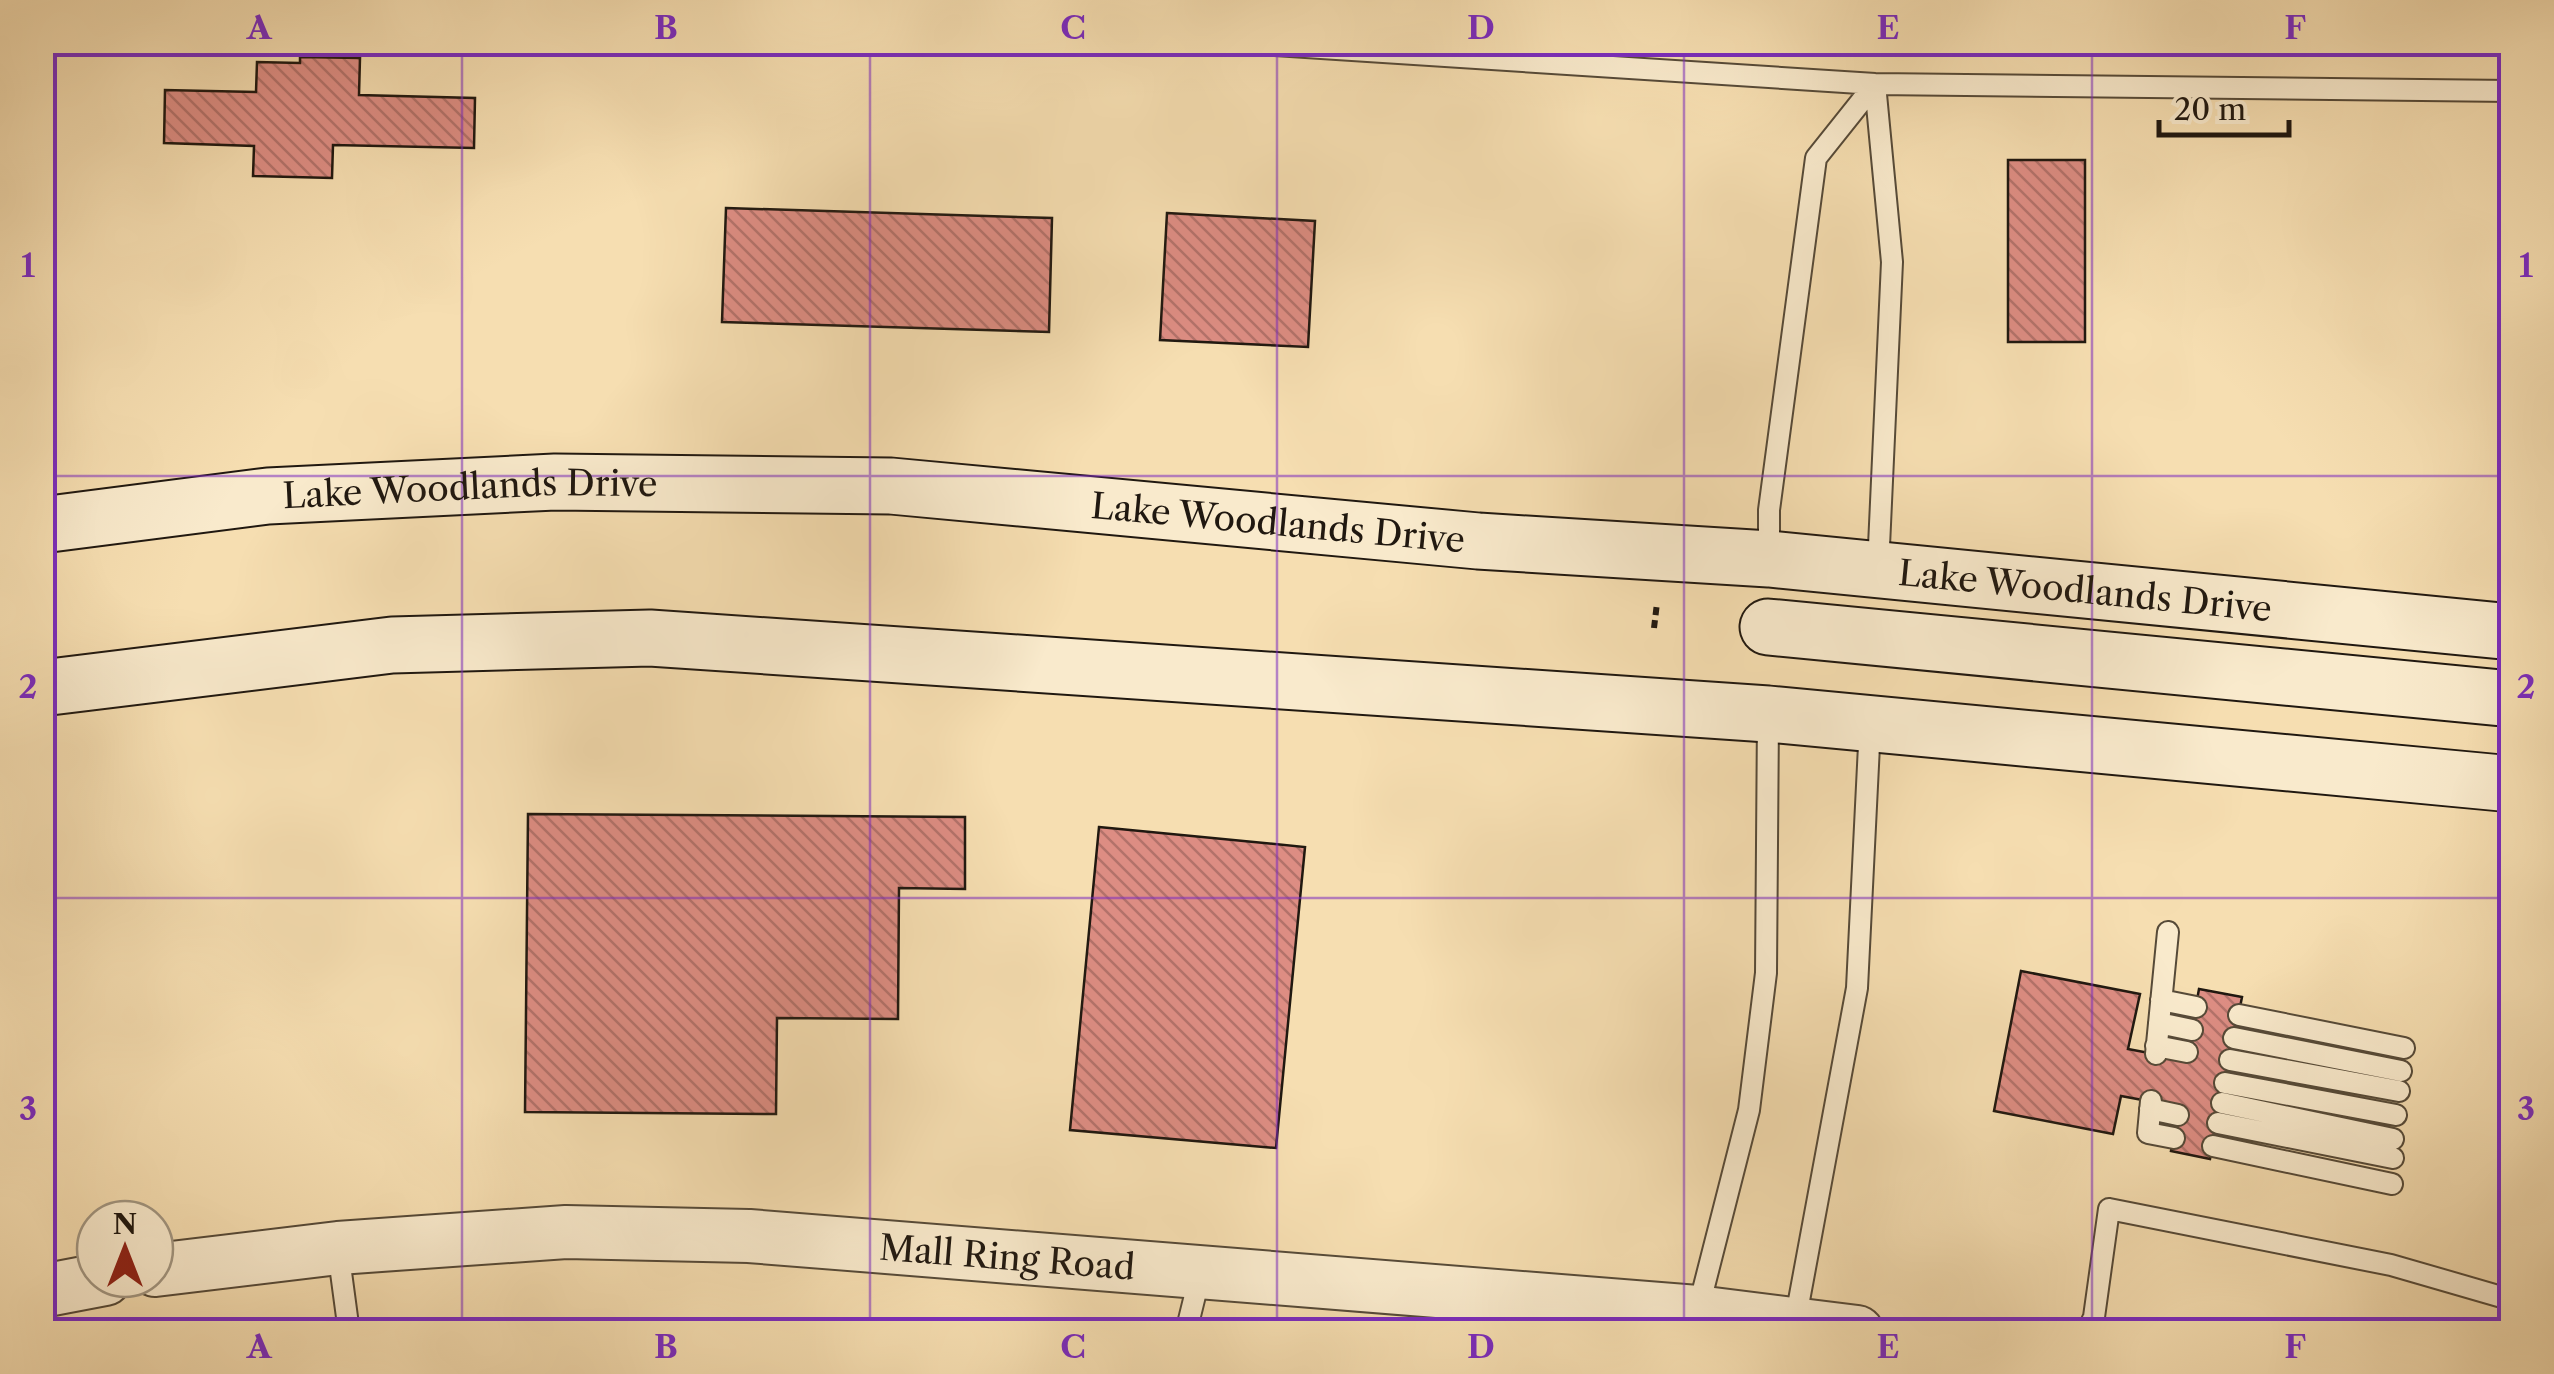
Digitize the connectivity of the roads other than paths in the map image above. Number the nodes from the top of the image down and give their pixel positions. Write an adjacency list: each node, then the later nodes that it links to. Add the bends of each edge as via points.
1 (1228, 42): 2 (lane)
2 (1875, 84): 3 (lane); 5 (lane, via 1816,158 1769,510); 6 (lane, via 1892,262)
3 (2512, 91)
4 (42, 525): 5 (main road, Lake Woodlands Drive, via 268,496 536,483 891,486 1478,541)
5 (1769, 559): 6 (main road, Lake Woodlands Drive); 9 (main road)
6 (1878, 570): 7 (main road, Lake Woodlands Drive); 11 (main road)
7 (2313, 614): 8 (main road); 10 (main road, Lake Woodlands Drive)
8 (2512, 615)
9 (1768, 627): 11 (main road); 14 (main road)
10 (2512, 632)
11 (1874, 640): 13 (main road); 15 (main road)
12 (42, 688): 14 (main road, via 392,645 650,638)
13 (2512, 699)
14 (1768, 714): 15 (main road); 39 (lane, via 1766,972 1749,1110)
15 (1870, 725): 16 (main road); 40 (lane, via 1857,988)
16 (2512, 784)
17 (2168, 932): 18 (lane)
18 (2161, 1000): 19 (lane); 21 (lane)
19 (2196, 1007)
20 (2239, 1016): 24 (lane)
21 (2159, 1022): 22 (lane); 25 (lane, via 2156,1050)
22 (2192, 1030)
23 (2234, 1038): 26 (lane, via 2400,1081)
24 (2404, 1048)
25 (2188, 1052)
26 (2230, 1060)
27 (2178, 1115): 29 (lane, via 2150,1105 2148,1133)
28 (2396, 1115): 31 (lane, via 2222,1103)
29 (2174, 1138)
30 (2213, 1146): 32 (lane)
31 (2392, 1148)
32 (2392, 1184)
33 (338, 1248): 34 (street, Mall Ring Road); 35 (street, Mall Ring Road, via 566,1232 749,1236); 41 (lane)
34 (175, 1268)
35 (1202, 1271): 39 (street, Mall Ring Road, via 1523,1309); 42 (lane)
36 (75, 1285): 37 (street)
37 (42, 1291)
38 (2512, 1300): 44 (lane, via 2391,1265 2109,1209)
39 (1697, 1312): 40 (street, Mall Ring Road)
40 (1795, 1322): 43 (street, Mall Ring Road)
41 (349, 1332)
42 (1186, 1332)
43 (1857, 1332)
44 (2088, 1332)

